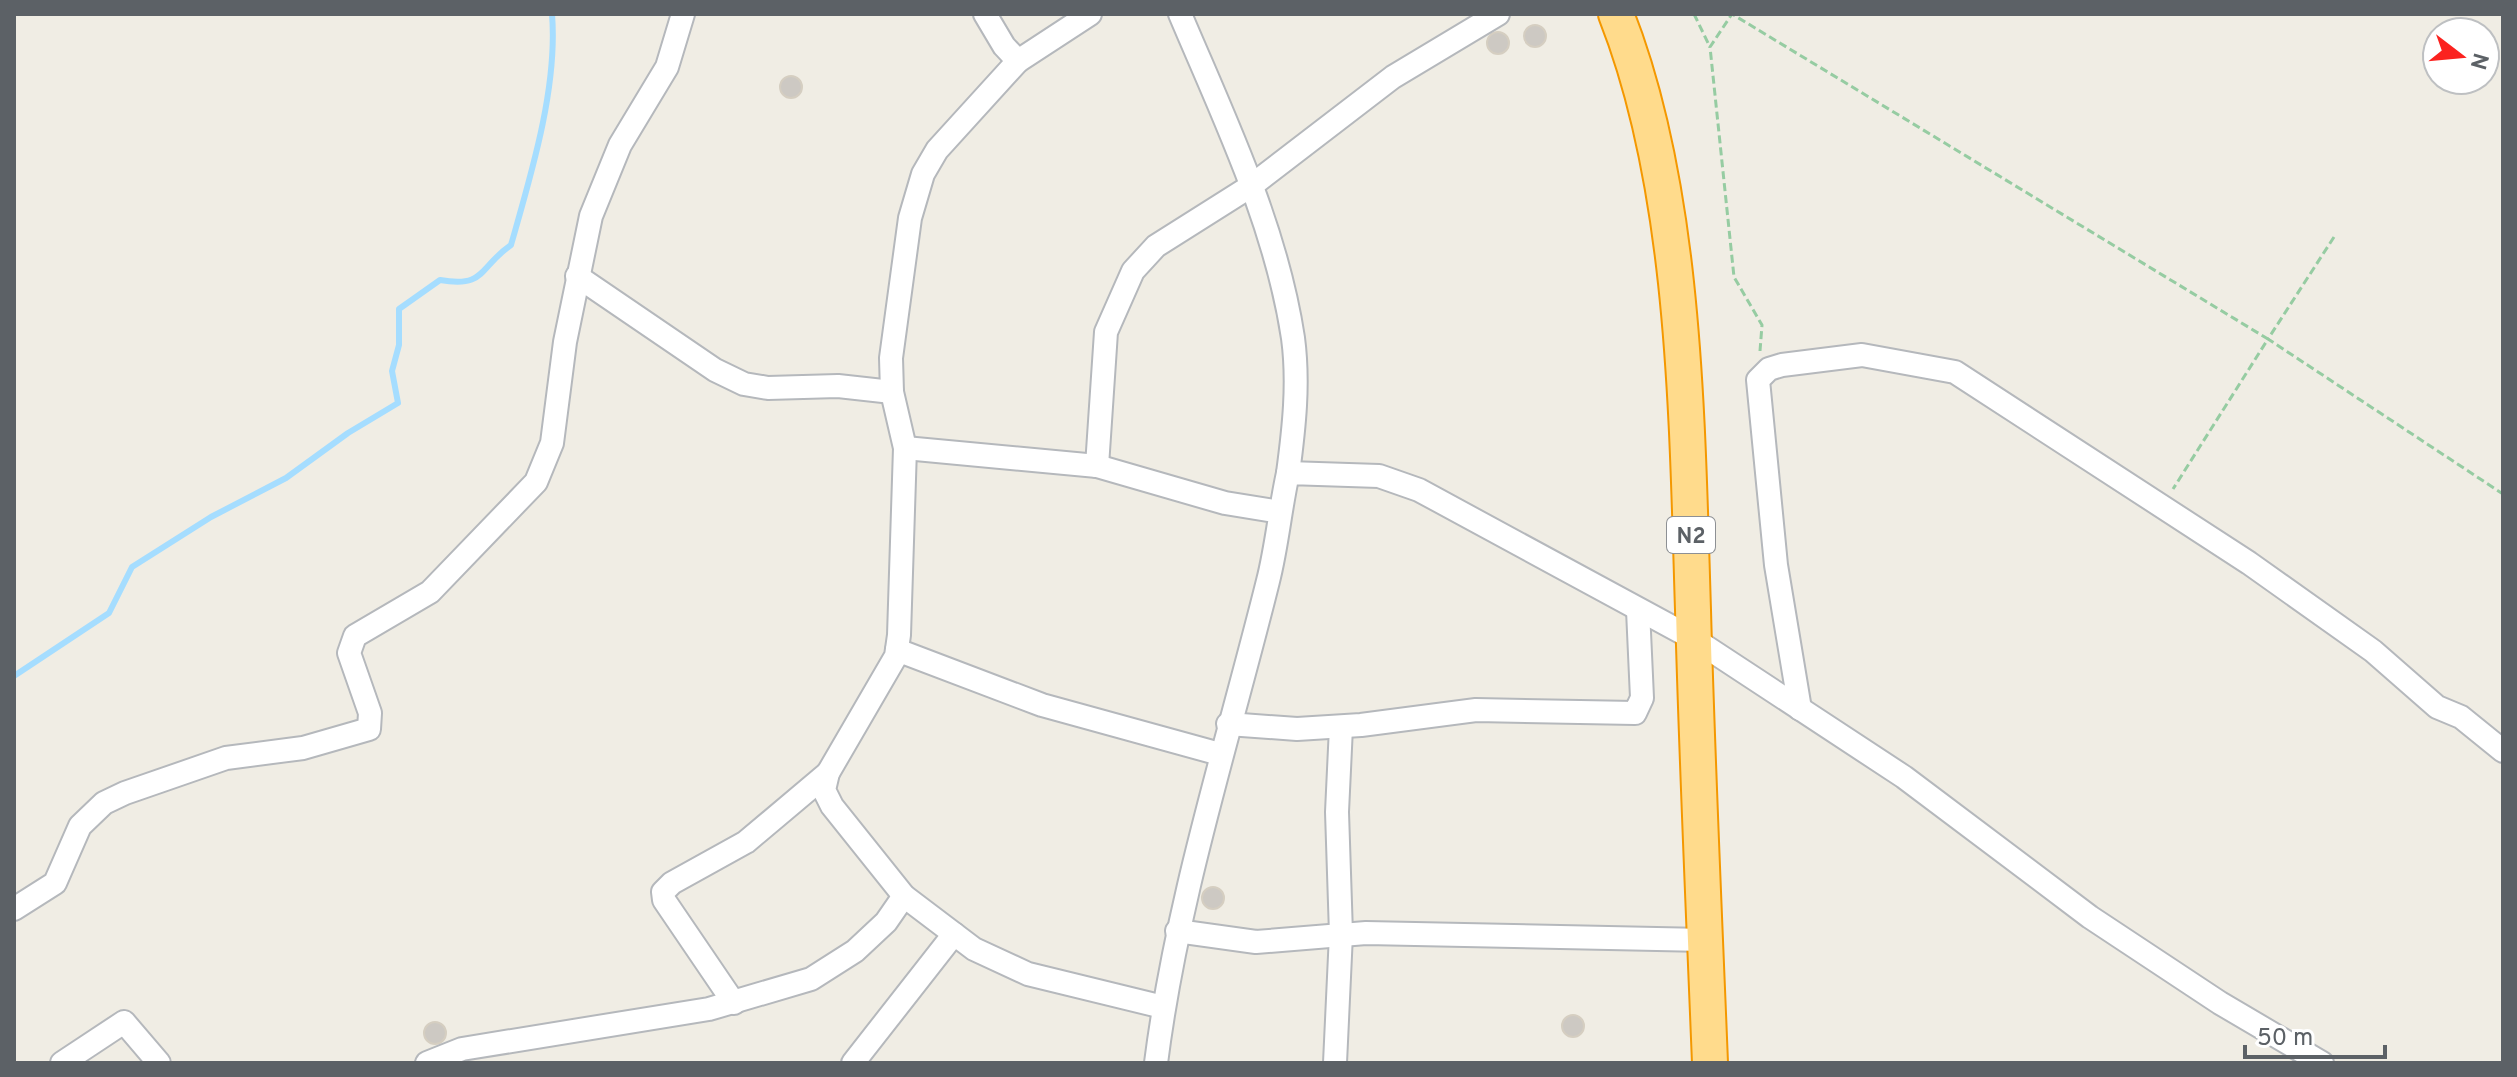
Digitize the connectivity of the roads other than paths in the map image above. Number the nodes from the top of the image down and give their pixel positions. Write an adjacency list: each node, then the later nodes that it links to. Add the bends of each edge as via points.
1 (683, 14): 9 (street, via 667,67 620,145 591,216)
2 (985, 14): 7 (street)
3 (1090, 14): 7 (street)
4 (1180, 14): 8 (street)
5 (1498, 14): 8 (street, via 1393,77)
6 (1616, 14): 16 (highway, N2, via 1649,119 1674,286 1688,439)
7 (1018, 61): 10 (street, via 956,126 923,174 901,264)
8 (1251, 186): 12 (street, via 1156,246 1133,271 1106,332); 13 (street, via 1277,266 1293,340 1296,408)
9 (577, 276): 10 (street, via 744,384); 25 (street, via 552,443 536,482 430,592 350,643 370,713 369,729 303,748 226,758 104,803 80,826 55,883)
10 (892, 392): 11 (street)
11 (905, 448): 12 (street); 17 (street)
12 (1097, 466): 14 (street, via 1225,503)
13 (1288, 473): 14 (street); 15 (street, via 1379,476 1419,490)
14 (1280, 512): 19 (street, via 1269,580)
15 (1638, 610): 16 (street); 20 (street, via 1642,698 1635,713 1476,710)
16 (1694, 639): 18 (street); 29 (highway, N2)
17 (897, 650): 22 (street, via 1042,705); 23 (street)
18 (1800, 709): 21 (street, via 1776,565 1758,380 1782,365 1862,355 1955,372 2163,506 2373,651 2437,707 2461,717); 39 (street, via 1904,777 2090,917)
19 (1228, 724): 20 (street); 22 (street)
20 (1341, 727): 28 (street)
21 (2503, 751)
22 (1220, 754): 26 (street)
23 (828, 773): 24 (street, via 826,796); 30 (street, via 746,842 663,892)
24 (904, 896): 27 (street); 30 (street, via 886,922 834,965 811,979)
25 (14, 909)
26 (1177, 931): 28 (street, via 1256,942); 31 (street)
27 (954, 934): 31 (street, via 1012,969); 35 (street)
28 (1341, 934): 29 (street); 37 (street)
29 (1705, 940): 38 (highway, N2)
30 (734, 1003): 34 (street, via 462,1049)
31 (1163, 1007): 36 (street)
32 (62, 1063): 33 (street, via 124,1022)
33 (159, 1063)
34 (427, 1063)
35 (853, 1063)
36 (1156, 1063)
37 (1335, 1063)
38 (1710, 1063)
39 (2322, 1063)

